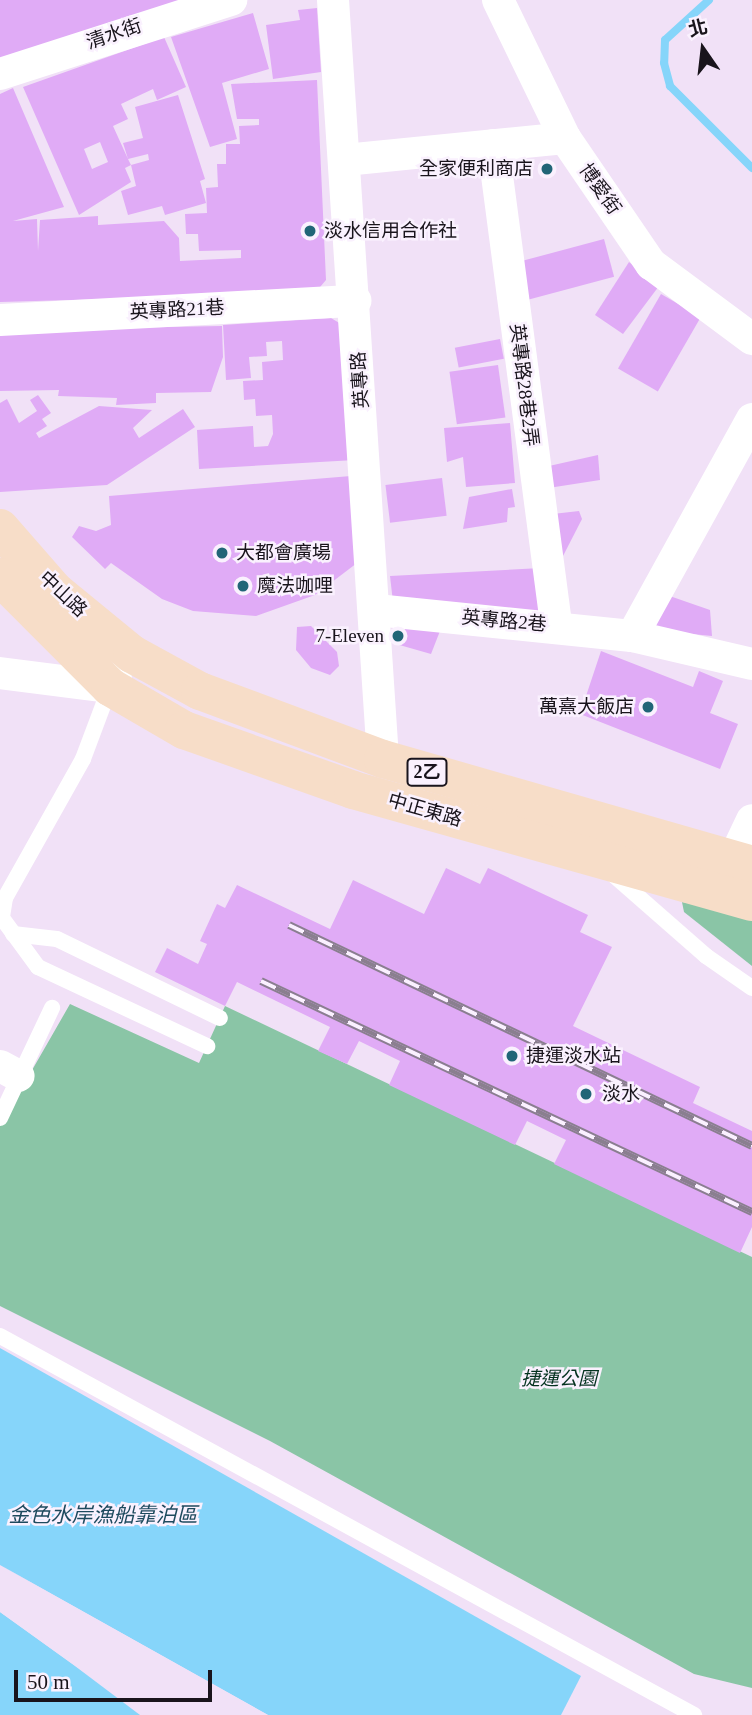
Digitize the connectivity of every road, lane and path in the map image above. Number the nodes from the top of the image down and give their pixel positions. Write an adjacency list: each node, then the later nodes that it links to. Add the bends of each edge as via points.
1 (230, 0): 4 (street, 清水街)
2 (333, 0): 7 (street, 英專路)
3 (498, 0): 5 (street, 博愛街)
4 (0, 74)
5 (565, 138): 6 (street); 10 (street, 博愛街, via 652,264)
6 (493, 145): 7 (street); 15 (street, 英專路28巷2弄)
7 (345, 160): 8 (street, 英專路)
8 (355, 301): 9 (street, 英專路21巷); 14 (street, 英專路)
9 (0, 320)
10 (752, 339)
11 (752, 419): 16 (street)
12 (0, 528): 17 (main road, 中山路 / 2乙, via 55,591)
13 (0, 577): 20 (main road, 中山路 / 2乙)
14 (376, 610): 15 (street, 英專路2巷); 21 (street, 英專路)
15 (556, 625): 16 (street, 英專路2巷)
16 (632, 636): 18 (street, 英專路2巷)
17 (132, 654): 20 (street); 21 (main road, 中正東路 / 2乙, via 200,691)
18 (752, 664)
19 (0, 673): 20 (street)
20 (110, 687): 23 (main road, 中正東路 / 2乙, via 184,730 292,768); 26 (lane, via 83,759 5,898 2,918)
21 (383, 759): 24 (main road, 中正東路 / 2乙)
22 (752, 820): 24 (street)
23 (601, 860): 25 (main road, 中正東路 / 2乙); 27 (lane, via 618,883)
24 (743, 862)
25 (752, 902)
26 (13, 934): 29 (lane, via 57,939); 30 (lane, via 38,967)
27 (752, 988)
28 (52, 1008): 31 (lane)
29 (220, 1018)
30 (207, 1046)
31 (9, 1071): 32 (lane)
32 (0, 1118)
33 (0, 1336): 34 (lane)
34 (694, 1715)

